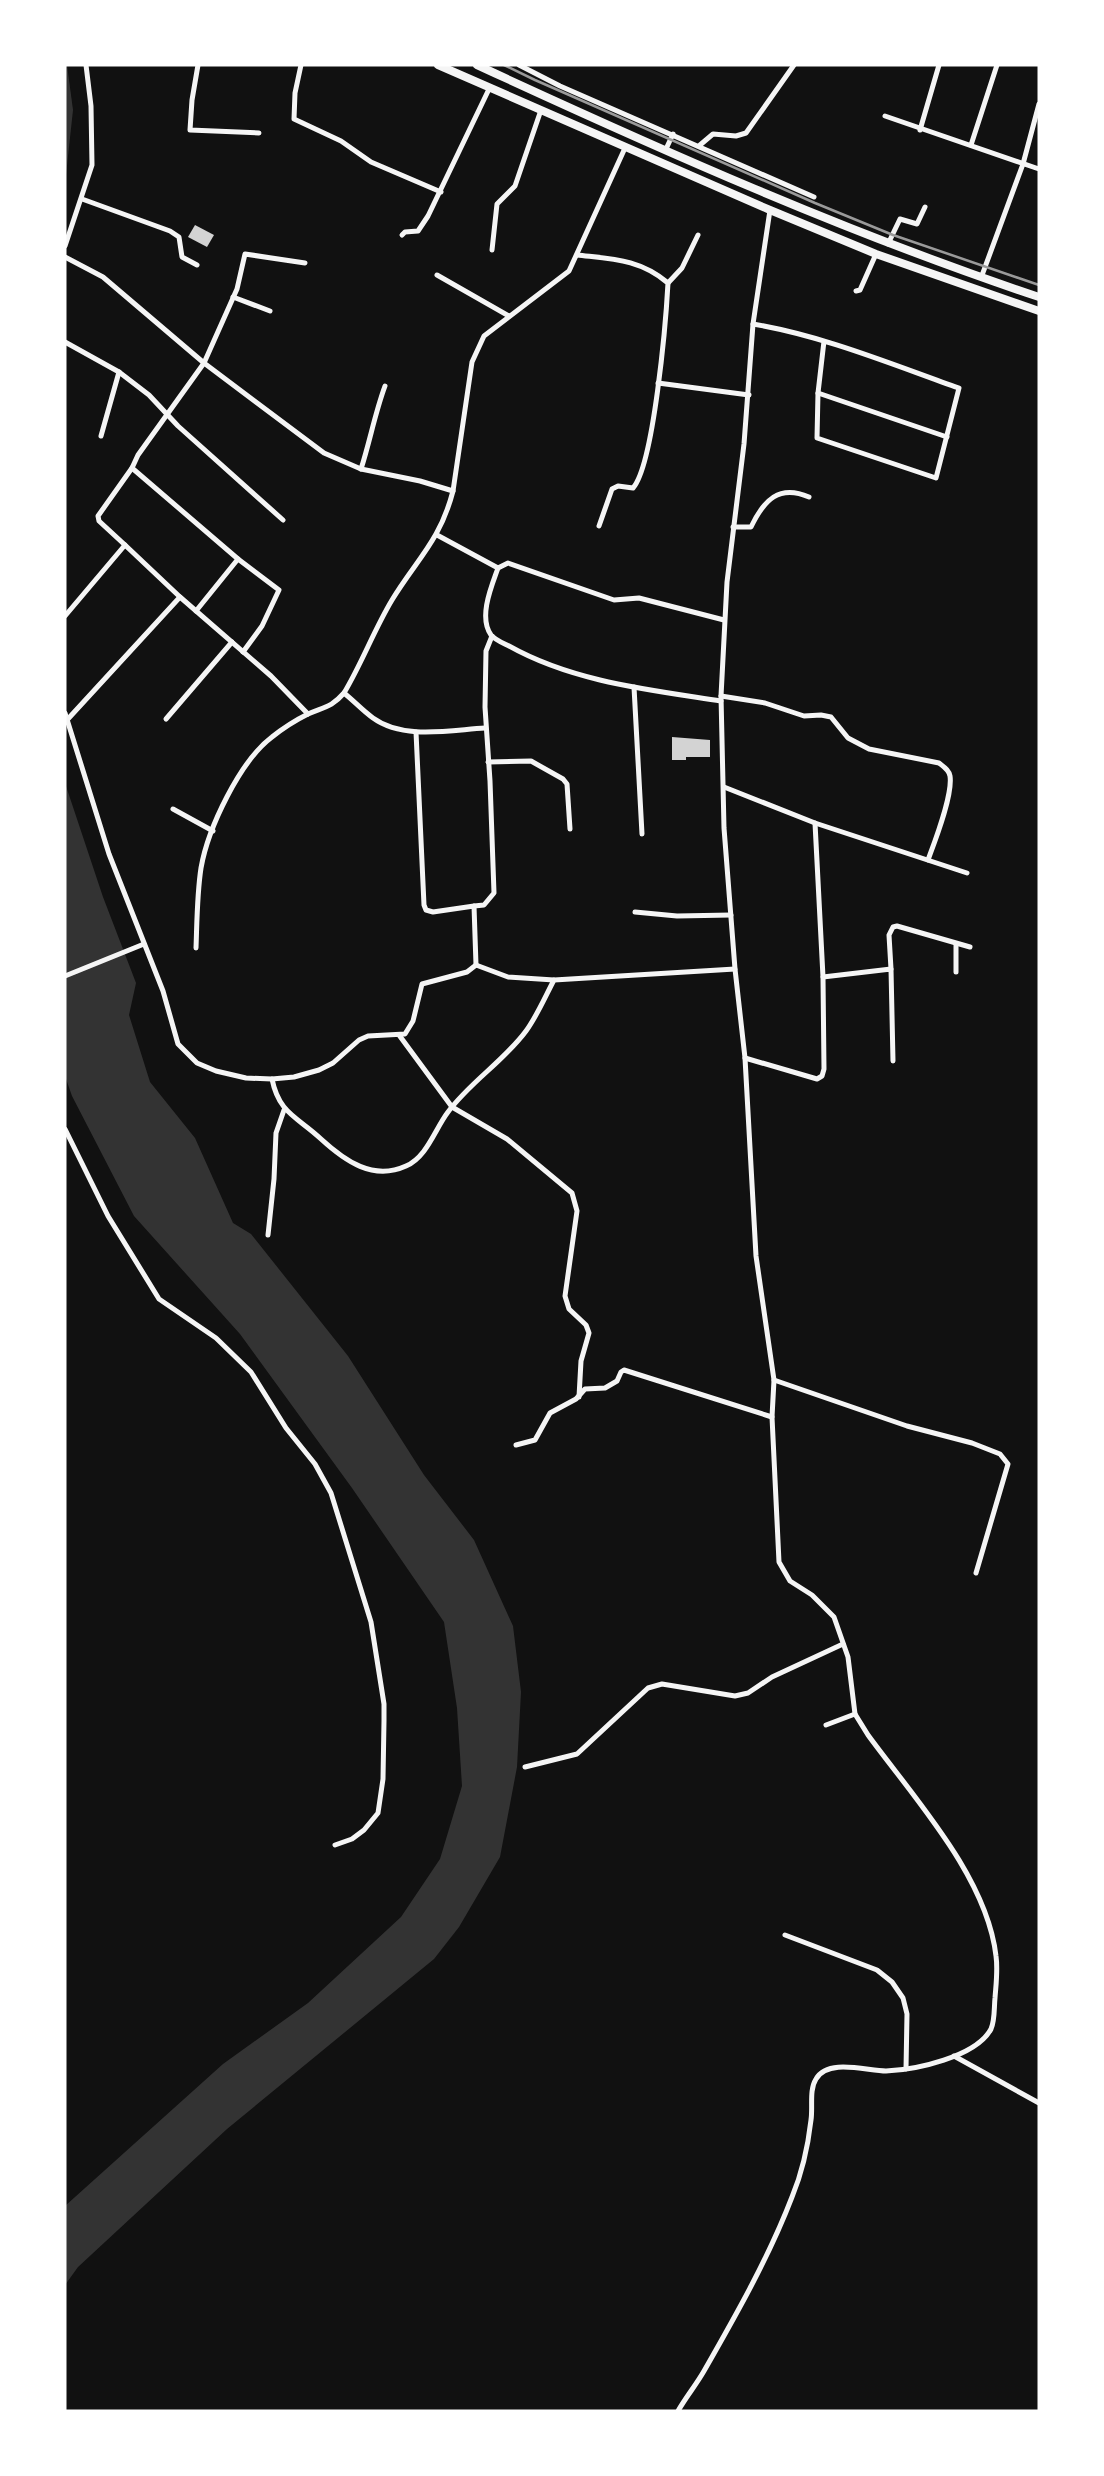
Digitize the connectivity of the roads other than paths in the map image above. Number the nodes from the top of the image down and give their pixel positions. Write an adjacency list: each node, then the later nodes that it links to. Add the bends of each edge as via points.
1 (86, 65): 26 (street, via 92,165)
2 (198, 65): 16 (street, via 190,130)
3 (301, 65): 24 (street, via 295,120 341,141 371,162)
4 (438, 65): 10 (highway)
5 (477, 65): 21 (highway)
6 (519, 65): 17 (street)
7 (794, 65): 18 (street, via 746,133 713,134)
8 (939, 65): 15 (street)
9 (996, 65): 19 (street)
10 (490, 87): 12 (highway); 24 (street)
11 (1039, 104): 14 (street)
12 (541, 110): 20 (highway); 33 (street, via 514,186 497,204)
13 (885, 116): 15 (street)
14 (1037, 123): 22 (street)
15 (920, 130): 19 (street)
16 (259, 134)
17 (673, 134): 18 (street); 21 (street)
18 (700, 145): 25 (street)
19 (971, 145): 22 (street)
20 (625, 148): 28 (highway); 35 (street)
21 (666, 149): 31 (highway)
22 (1023, 164): 23 (street); 40 (street)
23 (1039, 169)
24 (441, 192): 29 (street, via 418,231)
25 (814, 197)
26 (82, 199): 32 (street); 38 (street, via 170,231 179,237 182,257)
27 (925, 207): 31 (street, via 917,224 899,221)
28 (769, 210): 34 (highway); 48 (street)
29 (402, 234)
30 (698, 235): 41 (street, via 682,268)
31 (888, 244): 40 (highway)
32 (65, 246)
33 (492, 250)
34 (876, 254): 42 (street); 46 (highway)
35 (577, 255): 41 (street, via 625,260 649,268); 47 (street, via 569,271 548,290)
36 (65, 257): 51 (street, via 103,277)
37 (305, 263): 43 (street, via 245,254)
38 (197, 265)
39 (437, 275): 47 (street)
40 (981, 278): 44 (highway)
41 (668, 283): 53 (street)
42 (856, 291)
43 (233, 297): 45 (street); 51 (street)
44 (1039, 297)
45 (270, 311)
46 (1039, 311)
47 (509, 316): 62 (street, via 484,336 472,362)
48 (753, 324): 49 (street); 56 (street)
49 (824, 341): 55 (street); 59 (street, via 959,388)
50 (65, 342): 52 (street)
51 (204, 363): 57 (street); 61 (street, via 324,453)
52 (119, 372): 57 (street); 58 (street)
53 (658, 383): 56 (street); 65 (street, via 639,479 633,488 612,489)
54 (385, 386): 61 (street)
55 (818, 393): 59 (street); 59 (street, via 818,440 935,480)
56 (749, 395): 66 (street)
57 (167, 415): 60 (street); 64 (street)
58 (101, 436)
59 (947, 437)
60 (132, 468): 68 (street, via 98,516); 69 (street)
61 (361, 469): 62 (street)
62 (453, 491): 67 (street)
63 (809, 496): 66 (street, via 784,491 771,498 751,527)
64 (283, 520)
65 (599, 526)
66 (733, 527): 74 (street)
67 (437, 535): 70 (street); 79 (street, via 393,599)
68 (125, 545): 71 (street); 73 (street)
69 (238, 559): 72 (street); 77 (street, via 279,590)
70 (498, 568): 74 (street, via 511,563 614,600 639,598); 75 (street, via 486,618)
71 (180, 597): 72 (street); 84 (street)
72 (196, 611): 76 (street)
73 (65, 616)
74 (724, 620): 80 (street)
75 (492, 636): 78 (street, via 546,663); 85 (street, via 486,651)
76 (232, 642): 77 (street); 83 (street)
77 (243, 652): 82 (street)
78 (634, 687): 80 (street); 93 (street)
79 (344, 693): 82 (street, via 323,710); 86 (street, via 384,724)
80 (721, 698): 88 (street); 94 (street, via 765,703 804,716 831,717 859,745 944,766 950,785)
81 (65, 713): 84 (street)
82 (308, 714): 92 (street, via 271,738 250,759 233,783)
83 (166, 719)
84 (67, 720): 99 (street, via 109,854)
85 (485, 728): 86 (street); 87 (street)
86 (416, 732): 96 (street, via 424,905 433,912)
87 (488, 762): 91 (street, via 531,761 563,779); 96 (street, via 494,893 484,905)
88 (724, 786): 90 (street); 98 (street)
89 (173, 809): 92 (street)
90 (815, 823): 94 (street); 108 (street)
91 (570, 829)
92 (213, 831): 102 (street, via 201,865)
93 (642, 834)
94 (928, 860): 95 (street)
95 (967, 873)
96 (474, 906): 103 (street)
97 (635, 912): 98 (street)
98 (731, 915): 104 (street)
99 (144, 944): 107 (street); 113 (street, via 178,1044 197,1063 216,1071)
100 (956, 945): 101 (street); 105 (street, via 893,927 889,935); 106 (street)
101 (970, 947)
102 (196, 948)
103 (476, 965): 109 (street, via 508,977); 110 (street, via 467,972 422,984 410,1030)
104 (735, 969): 109 (street); 111 (street)
105 (891, 969): 108 (street); 112 (street)
106 (956, 972)
107 (65, 976)
108 (823, 976): 111 (street, via 822,1076 817,1079)
109 (554, 979): 114 (street, via 526,1032)
110 (399, 1035): 113 (street, via 368,1036 318,1070); 114 (street)
111 (745, 1058): 118 (street, via 756,1256)
112 (893, 1060)
113 (272, 1079): 115 (street)
114 (452, 1107): 115 (street, via 417,1160 383,1171 359,1168 342,1158); 119 (street, via 507,1139 576,1200 565,1296 569,1309 589,1333 581,1361)
115 (284, 1110): 117 (street, via 276,1133)
116 (65, 1129): 127 (street, via 108,1216 159,1298 216,1338 251,1372 331,1493 370,1622 384,1704 378,1813 352,1839)
117 (268, 1235)
118 (774, 1380): 120 (street); 122 (street, via 1005,1457 1008,1464)
119 (579, 1397): 120 (street, via 585,1389 612,1385 621,1372 629,1370); 121 (street, via 550,1413 535,1440)
120 (772, 1417): 123 (street, via 779,1562 790,1581 834,1617)
121 (516, 1445)
122 (976, 1573)
123 (843, 1644): 124 (street); 126 (street, via 735,1696 662,1684 648,1688 577,1754)
124 (855, 1714): 125 (street); 129 (street, via 955,1852 985,1908 996,1954 992,2025 976,2045)
125 (826, 1726)
126 (525, 1767)
127 (335, 1845)
128 (785, 1935): 130 (street, via 877,1970 891,1982 903,1998 907,2014)
129 (954, 2056): 130 (street); 131 (street)
130 (906, 2068): 132 (street, via 834,2068 816,2079 805,2156 793,2197 703,2374)
131 (1039, 2104)
132 (678, 2411)

